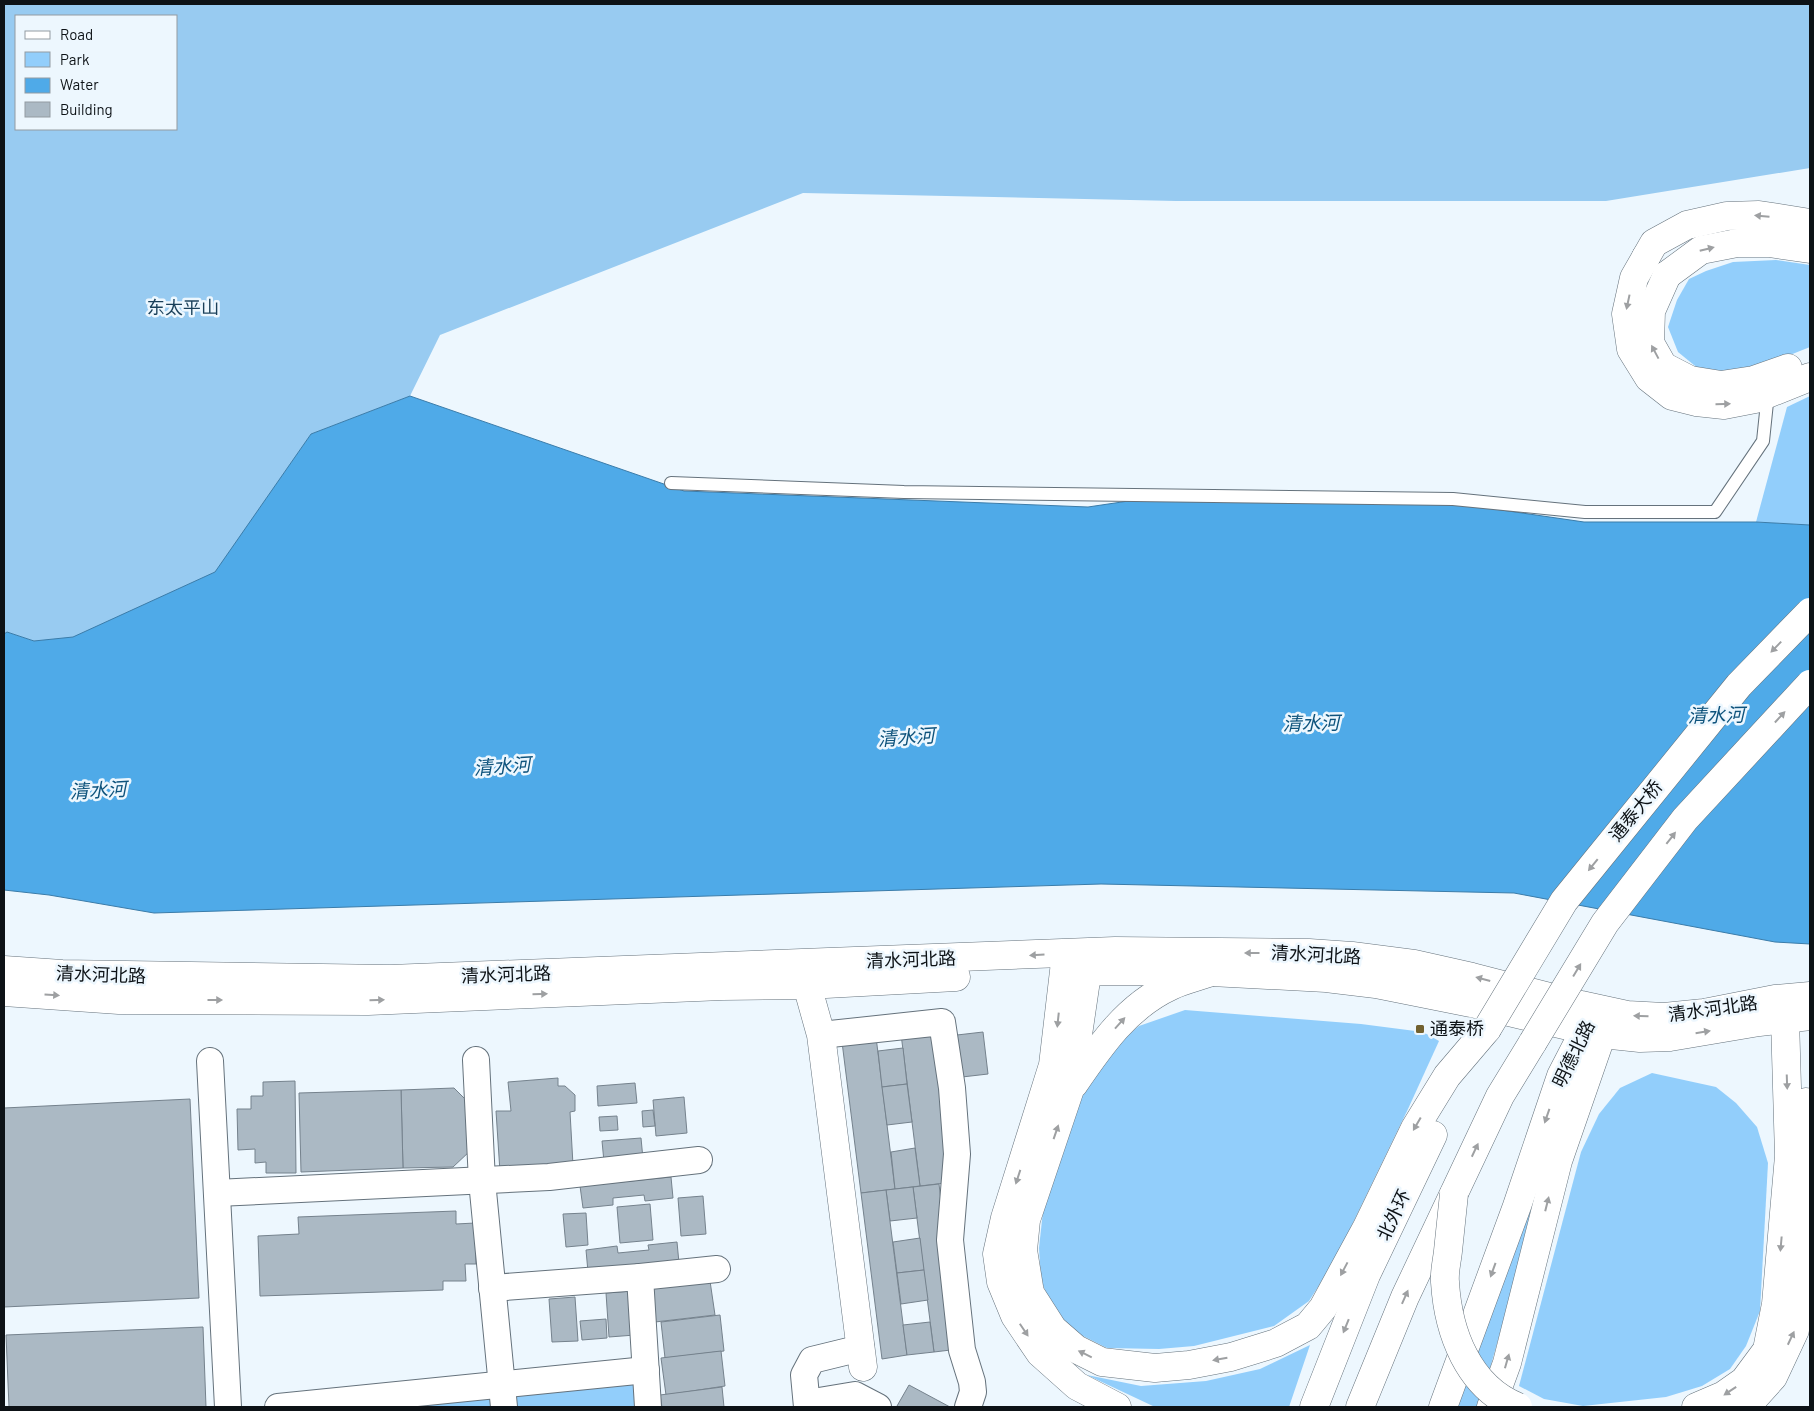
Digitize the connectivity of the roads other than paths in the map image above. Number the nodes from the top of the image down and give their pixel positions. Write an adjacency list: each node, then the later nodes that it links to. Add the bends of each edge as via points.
1 (1810, 223): 5 (main road, one-way to 5, via 1759,216 1727,216 1687,225 1654,243 1634,278 1626,314 1631,349 1649,378 1672,396 1724,405 1755,399)
2 (1810, 249): 5 (main road, one-way to 2, via 1754,380 1721,384 1690,380 1663,366 1650,343 1651,311 1667,275 1701,250 1738,242)
3 (1810, 359): 5 (main road)
4 (1810, 377): 5 (main road)
5 (1767, 385): 6 (lane, via 1763,441 1715,512 1585,512 1454,499 904,492)
6 (671, 483)
7 (1810, 612): 16 (main road, 通泰大桥, one-way to 16, bridge, via 1739,685 1564,901)
8 (1810, 684): 25 (main road, one-way to 8, bridge, via 1500,1096 1605,923 1685,819)
9 (1077, 963): 10 (main road, 清水河北路, one-way to 10, via 390,979); 11 (main road, 清水河北路); 12 (main road, 清水河北路); 15 (main road, 清水河北路, one-way to 9, via 1462,974 1352,956 1309,953); 20 (main road); 38 (main road, one-way to 38, via 1053,1065 1005,1218 997,1254 1001,1282 1015,1316 1040,1353 1077,1386)
10 (4, 970)
11 (1211, 972): 15 (main road, 清水河北路, via 1376,984); 20 (main road, one-way to 11, via 1101,1044 1126,1016 1171,986)
12 (807, 985): 13 (main road, 清水河北路, one-way to 12, via 119,1000 368,1001); 17 (main road)
13 (4, 992)
14 (1798, 1007): 15 (main road, 清水河北路, via 1664,1017 1628,1015); 21 (main road); 44 (main road, one-way to 44, via 1776,1304 1767,1350 1744,1381 1724,1395)
15 (1595, 1024): 41 (main road, 明德北路, one-way to 41, via 1560,1076 1517,1206); 42 (main road, 明德北路, one-way to 15, via 1507,1363)
16 (1487, 1029): 20 (main road, one-way to 20, via 1447,1076 1415,1128 1323,1308 1308,1326 1276,1343 1231,1357 1155,1368 1102,1362 1076,1350 1053,1329 1030,1293 1023,1250 1026,1220); 39 (main road, 北外环, one-way to 39, via 1429,1141 1366,1275)
17 (821, 1035): 29 (main road); 37 (street, via 942,1022 957,1154 950,1240 962,1350 972,1382 973,1392)
18 (476, 1060): 23 (street)
19 (210, 1061): 24 (street)
20 (1070, 1090)
21 (1809, 1139): 45 (main road, one-way to 21, via 1773,1377 1795,1330)
22 (699, 1160): 23 (street)
23 (482, 1181): 24 (street); 28 (street)
24 (217, 1193): 33 (street)
25 (1454, 1194): 40 (main road, one-way to 25, via 1405,1296); 43 (main road, bridge, via 1445,1280 1451,1326 1470,1368 1485,1386)
26 (717, 1270): 27 (street)
27 (640, 1277): 28 (street); 30 (street)
28 (492, 1288): 31 (street)
29 (862, 1358): 32 (street, via 812,1360 804,1376)
30 (646, 1370): 31 (street); 35 (street)
31 (502, 1396): 34 (street)
32 (807, 1405): 36 (street, via 855,1395)
33 (228, 1407)
34 (278, 1407)
35 (648, 1407)
36 (878, 1407)
37 (968, 1407)
38 (1116, 1407)
39 (1314, 1407)
40 (1360, 1407)
41 (1443, 1407)
42 (1491, 1407)
43 (1518, 1407)
44 (1696, 1407)
45 (1746, 1407)

